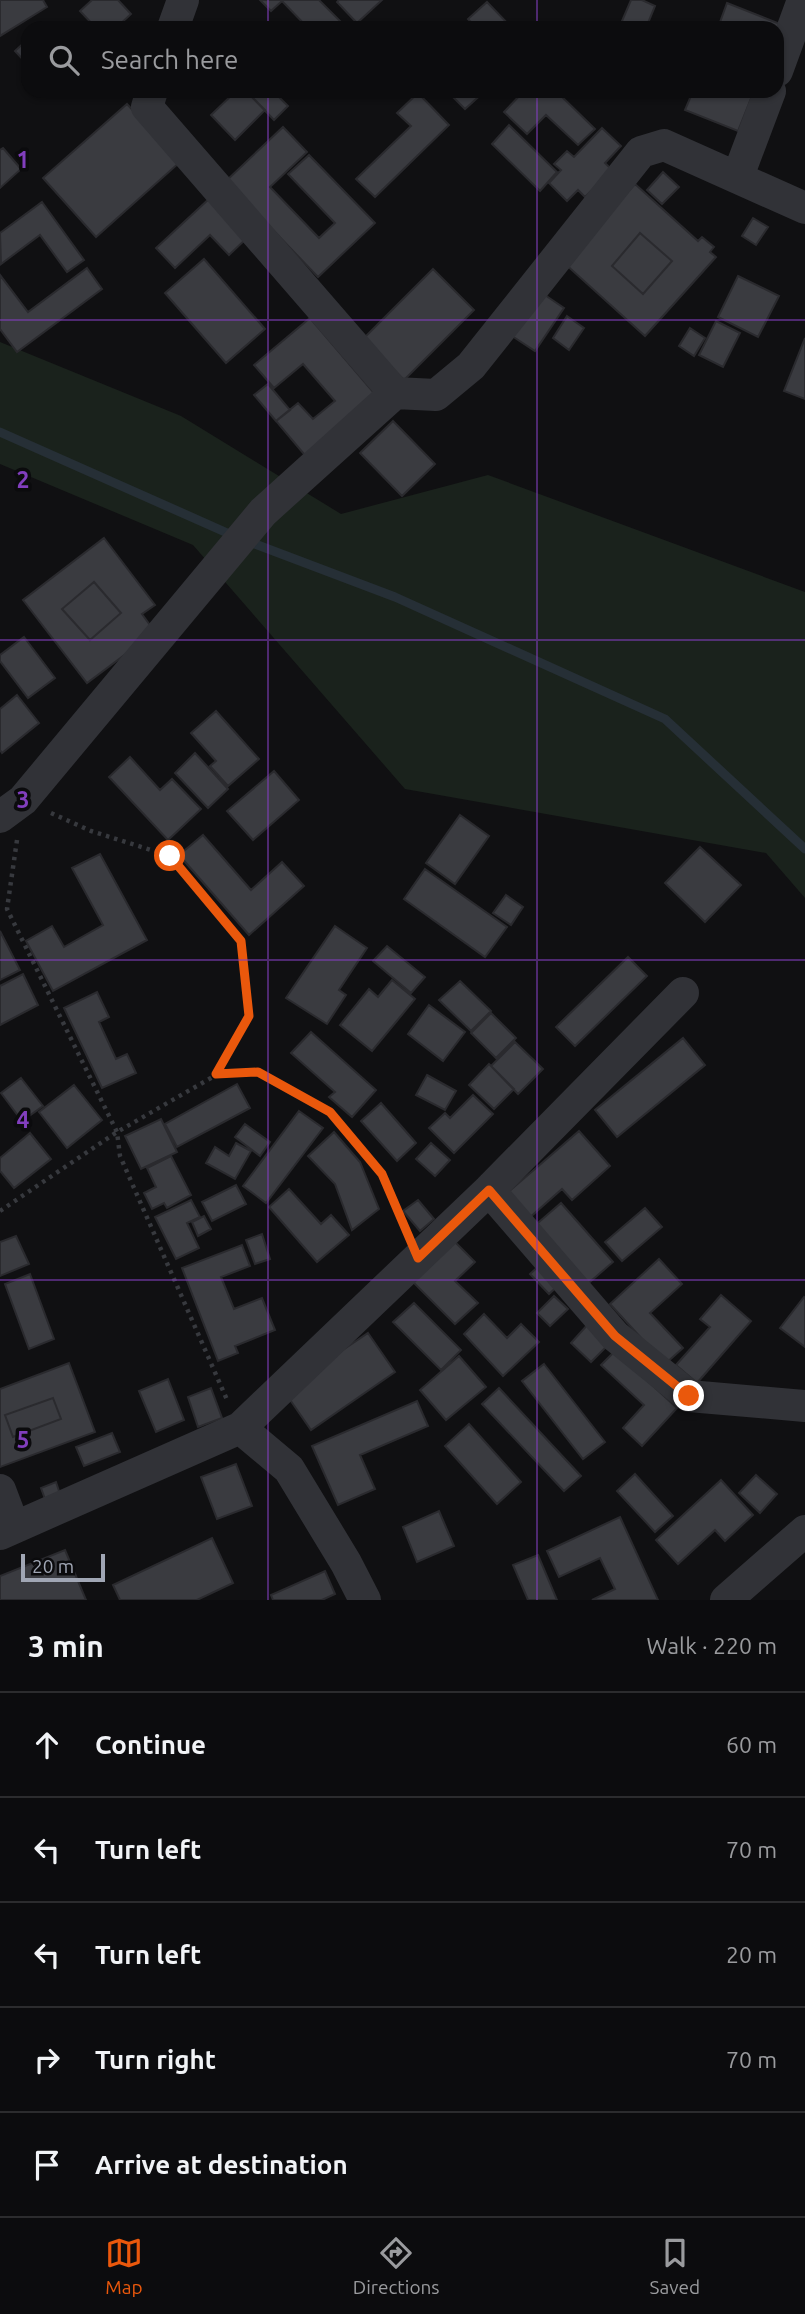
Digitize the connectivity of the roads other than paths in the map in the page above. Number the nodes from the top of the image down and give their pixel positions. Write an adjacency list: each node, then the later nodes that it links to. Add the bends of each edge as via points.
1 (183, 0): 3 (street)
2 (803, 0): 4 (street)
3 (176, 21)
4 (784, 52)
5 (150, 98): 9 (street, via 147,107)
6 (767, 98): 7 (street)
7 (738, 176): 8 (street); 9 (street, via 664,145 641,152 471,366 436,395)
8 (805, 208)
9 (395, 393): 10 (street, via 263,512)
10 (11, 808)
11 (683, 993): 12 (street)
12 (489, 1190): 13 (street, via 615,1336 689,1396); 14 (street)
13 (805, 1406)
14 (240, 1428): 16 (street); 18 (street, via 289,1469)
15 (0, 1490): 16 (street)
16 (7, 1530)
17 (805, 1531): 19 (street)
18 (365, 1600)
19 (726, 1600)

